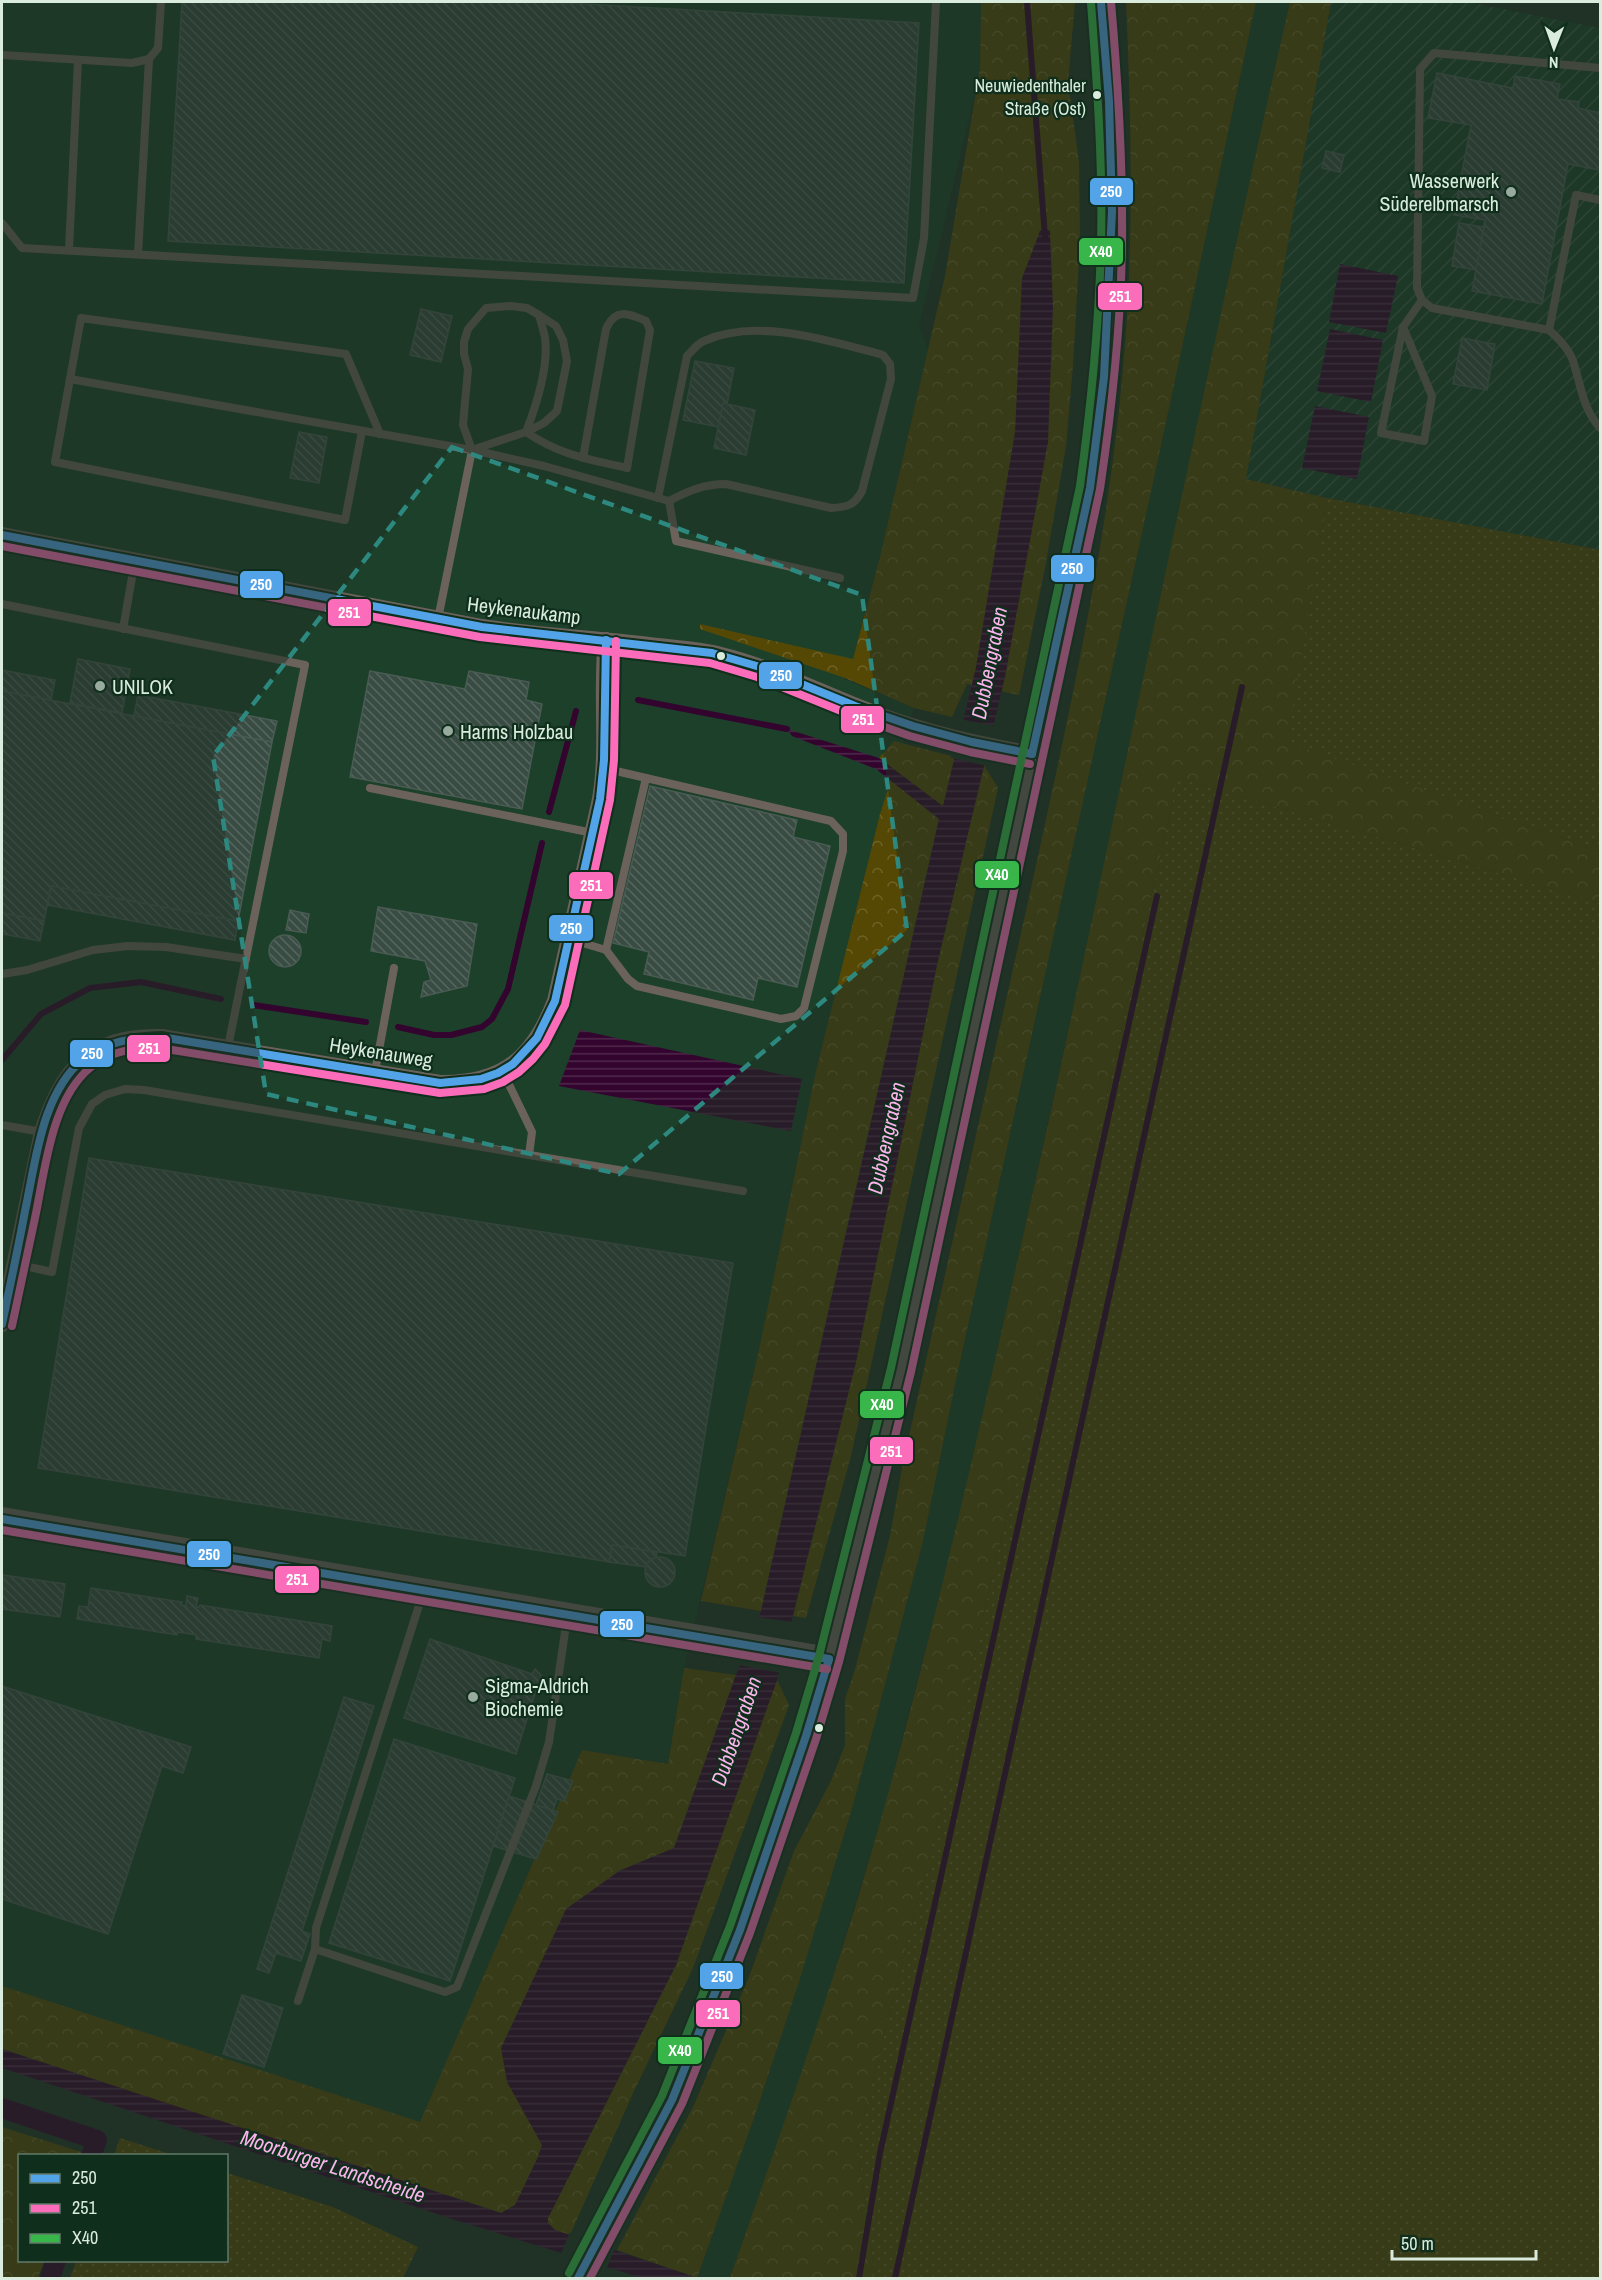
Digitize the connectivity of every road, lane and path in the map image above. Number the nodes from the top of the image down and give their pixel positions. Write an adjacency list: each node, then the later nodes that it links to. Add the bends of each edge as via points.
1 (161, 2): 5 (lane, via 158,48)
2 (936, 2): 11 (lane, via 924,238 913,298)
3 (1101, 2): 32 (main road, via 1112,211 1104,377 1090,488)
4 (2, 55): 6 (lane)
5 (149, 59): 6 (lane, via 132,63); 11 (lane)
6 (78, 60): 10 (lane)
7 (1600, 68): 12 (lane, via 1434,53 1420,69 1418,288)
8 (1600, 200): 15 (lane, via 1575,195)
9 (2, 223): 10 (lane, via 22,248)
10 (69, 250): 11 (lane)
11 (138, 254)
12 (1422, 300): 14 (lane); 15 (lane, via 1432,308)
13 (539, 315): 19 (lane, via 545,358); 19 (lane, via 556,326 567,361 557,411); 21 (lane, via 527,308 486,308 468,329 464,342 468,369 463,425)
14 (1403, 327): 14 (lane, via 1381,433 1424,441 1432,396)
15 (1549, 330): 17 (lane, via 1572,359 1585,404)
16 (70, 379): 18 (lane); 18 (lane, via 55,462 345,520); 20 (lane, via 81,318 346,354)
17 (1600, 428)
18 (362, 430): 20 (lane)
19 (526, 432): 21 (lane); 22 (lane, via 546,446)
20 (380, 434): 21 (lane)
21 (472, 450): 23 (lane); 29 (lane)
22 (583, 458): 22 (lane, via 627,468 650,330 646,321 634,315 619,314 606,329)
23 (658, 498): 24 (lane); 24 (lane, via 687,356 702,341 728,333 771,331 883,355 890,364 891,379 862,491 848,507 831,508 726,484 692,489)
24 (669, 501): 27 (lane, via 676,541)
25 (2, 535): 26 (street, Heykenaukamp)
26 (135, 560): 29 (street, Heykenaukamp); 30 (lane)
27 (840, 578)
28 (2, 604): 30 (lane)
29 (438, 619): 31 (street, Heykenaukamp, via 524,634)
30 (123, 628): 39 (lane, via 305,665)
31 (606, 640): 32 (street, Heykenaukamp, via 721,655 917,729); 33 (street, Heykenauweg)
32 (1032, 754): 54 (main road, via 901,1370)
33 (603, 768): 34 (lane); 36 (street, Heykenauweg)
34 (646, 778): 38 (lane); 38 (lane, via 831,821 843,834 843,851 804,1008 796,1016 781,1019 637,986)
35 (370, 788): 36 (lane)
36 (592, 833): 37 (street, Heykenauweg)
37 (569, 939): 38 (lane); 43 (street, Heykenauweg, via 546,1025 520,1059)
38 (606, 950)
39 (246, 959): 41 (lane, via 166,947 128,946 93,950); 42 (lane)
40 (394, 968): 44 (lane)
41 (2, 974)
42 (228, 1047): 44 (street, Heykenauweg); 46 (street, Heykenauweg, via 138,1036 102,1046 61,1084)
43 (502, 1070): 44 (street, Heykenauweg, via 461,1083); 47 (lane, via 532,1132)
44 (375, 1072)
45 (2, 1125): 46 (lane)
46 (42, 1132): 49 (street, Heykenauweg)
47 (529, 1155): 48 (lane); 49 (lane, via 125,1089 92,1104 79,1128 52,1272)
48 (743, 1191)
49 (15, 1264): 50 (street, Heykenauweg)
50 (2, 1324)
51 (2, 1519): 52 (main road)
52 (424, 1590): 53 (main road); 55 (lane, via 316,1928)
53 (568, 1614): 54 (main road); 55 (lane, via 549,1742 536,1786 457,1987 445,1992)
54 (829, 1659): 57 (main road, via 723,1973 672,2100)
55 (315, 1949): 56 (lane)
56 (298, 2001)
57 (583, 2271)

